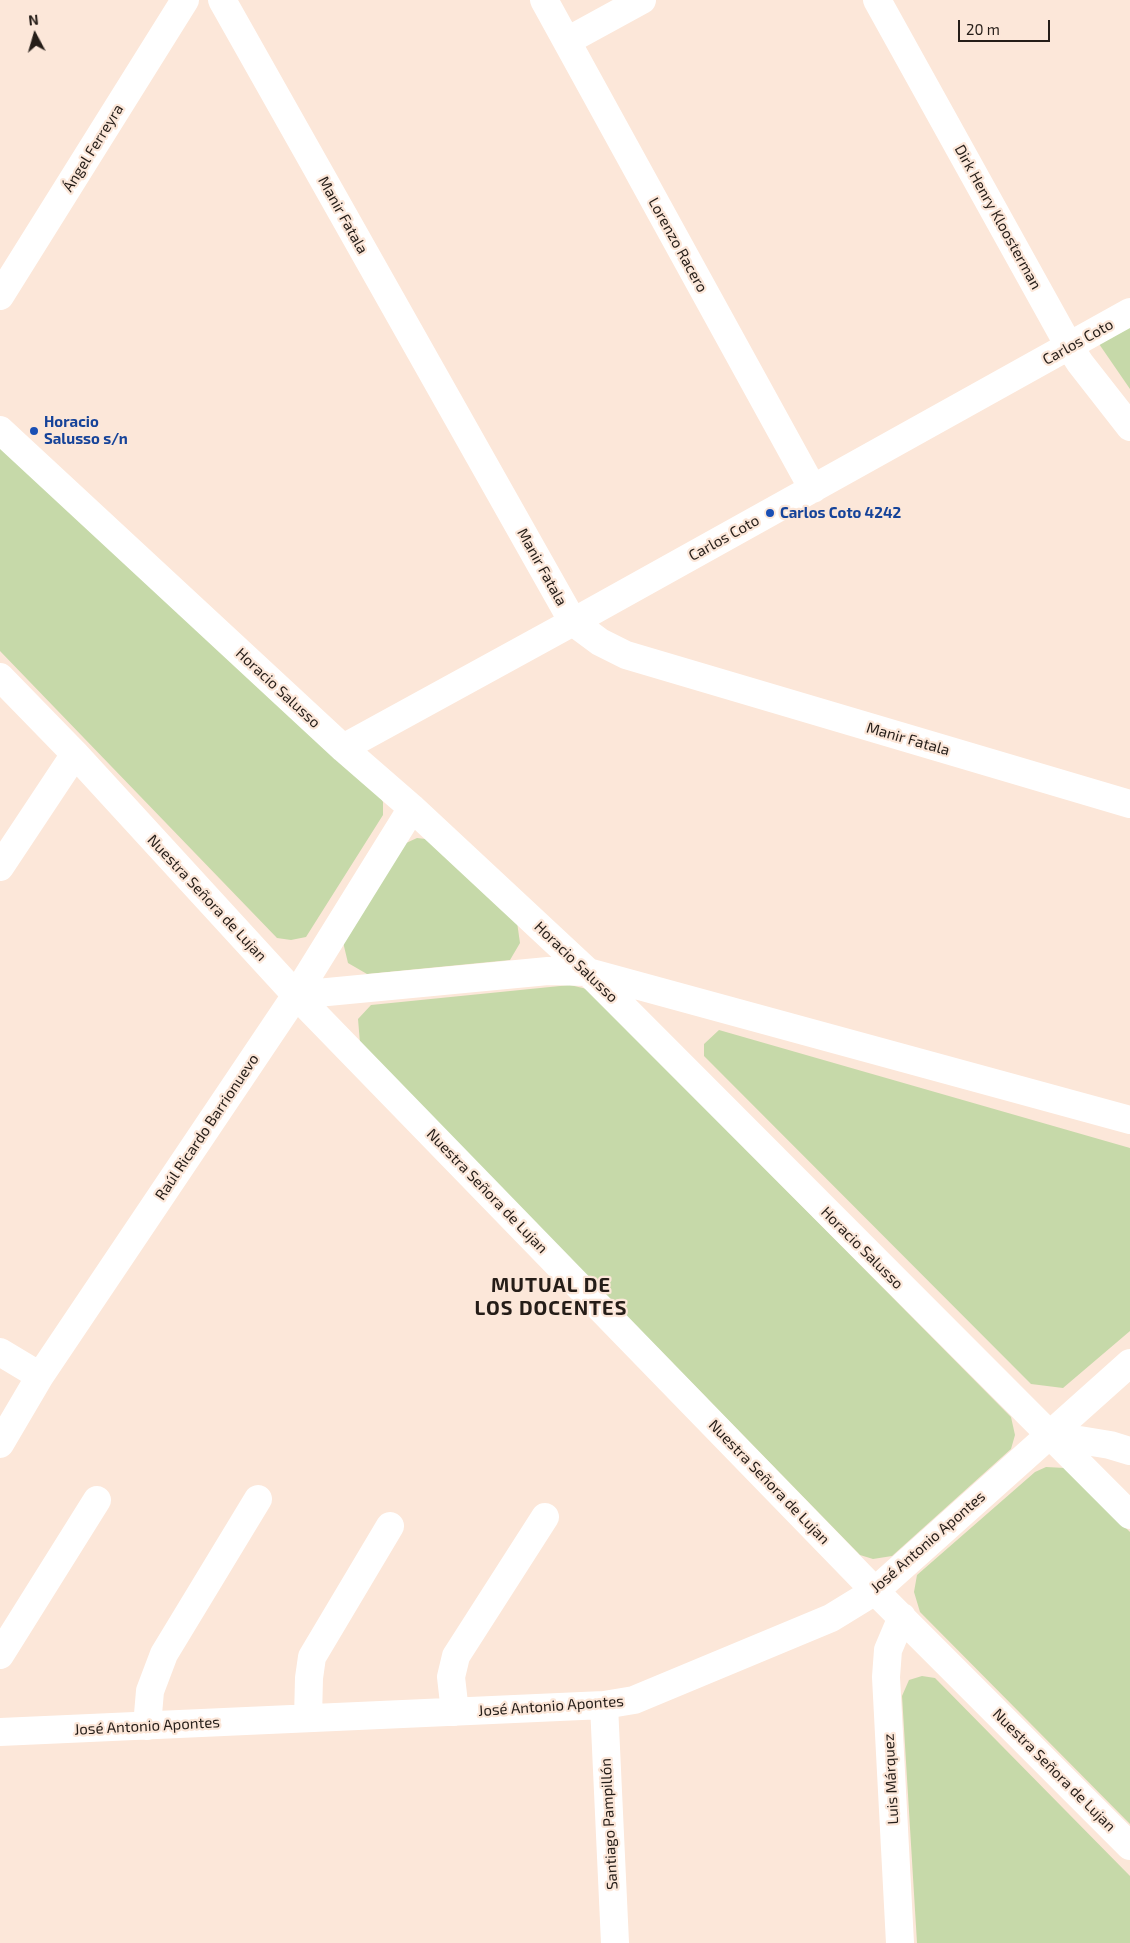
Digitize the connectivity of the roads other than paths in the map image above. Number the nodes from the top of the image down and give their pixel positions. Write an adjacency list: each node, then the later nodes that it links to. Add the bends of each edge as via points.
1 (185, 0): 7 (street, Ángel Ferreyra)
2 (222, 0): 13 (street, Manir Fatala)
3 (544, 0): 6 (street, Lorenzo Racero)
4 (642, 0): 6 (street)
5 (877, 0): 9 (street, Dirk Henry Kloosterman)
6 (567, 41): 12 (street, Lorenzo Racero)
7 (0, 296)
8 (1130, 312): 9 (street, Carlos Coto)
9 (1069, 346): 10 (street, Dirk Henry Kloosterman); 12 (street, Carlos Coto)
10 (1130, 427)
11 (0, 430): 15 (street, Horacio Salusso)
12 (813, 489): 13 (street, Carlos Coto)
13 (573, 622): 15 (street, Carlos Coto); 17 (street, Manir Fatala, via 600,642 626,655)
14 (0, 677): 16 (street, Nuestra Señora de Lujan)
15 (343, 748): 18 (street, Horacio Salusso)
16 (75, 754): 19 (street); 21 (street, Nuestra Señora de Lujan)
17 (1130, 804)
18 (412, 808): 20 (street, Horacio Salusso); 21 (street, Raúl Ricardo Barrionuevo)
19 (0, 868)
20 (588, 972): 21 (street, via 548,971); 22 (street); 26 (street, Horacio Salusso)
21 (296, 995): 25 (street, Raúl Ricardo Barrionuevo); 34 (street, Nuestra Señora de Lujan)
22 (1130, 1120)
23 (0, 1352): 25 (street)
24 (1130, 1363): 26 (street, José Antonio Apontes)
25 (40, 1376): 27 (street, Raúl Ricardo Barrionuevo)
26 (1049, 1435): 28 (street); 31 (street, Horacio Salusso); 34 (street, José Antonio Apontes)
27 (0, 1444)
28 (1130, 1451)
29 (258, 1499): 40 (street, via 164,1654 150,1691)
30 (97, 1500): 36 (street)
31 (1130, 1516)
32 (545, 1517): 38 (street, via 456,1656 451,1677)
33 (390, 1526): 39 (street, via 312,1657)
34 (875, 1591): 35 (street, Nuestra Señora de Lujan); 37 (street, José Antonio Apontes, via 830,1618 634,1700)
35 (902, 1617): 42 (street, Nuestra Señora de Lujan); 44 (street, Luis Márquez, via 888,1650 886,1677)
36 (0, 1655)
37 (604, 1705): 38 (street, José Antonio Apontes); 43 (street, Santiago Pampillón)
38 (456, 1712): 39 (street, José Antonio Apontes)
39 (308, 1718): 40 (street, José Antonio Apontes)
40 (147, 1726): 41 (street, José Antonio Apontes)
41 (0, 1732)
42 (1130, 1846)
43 (615, 1943)
44 (900, 1943)

